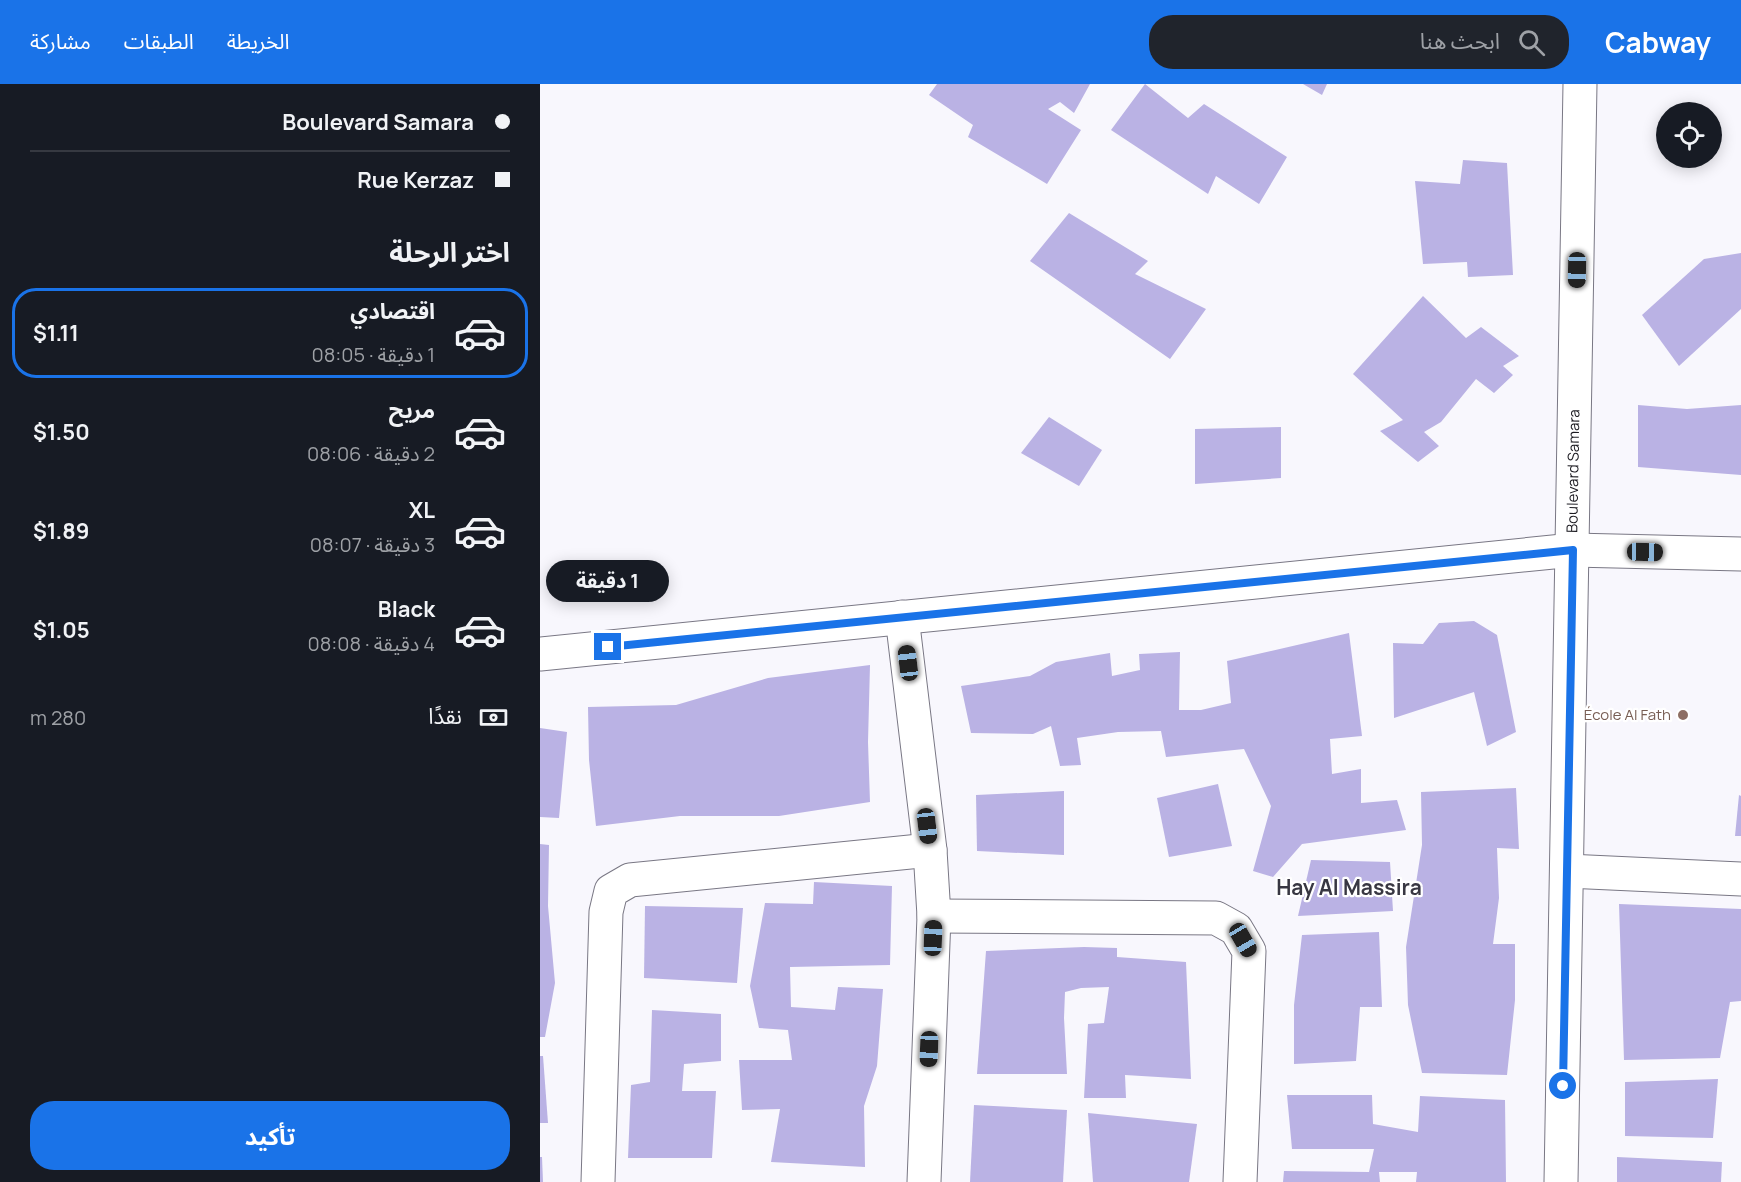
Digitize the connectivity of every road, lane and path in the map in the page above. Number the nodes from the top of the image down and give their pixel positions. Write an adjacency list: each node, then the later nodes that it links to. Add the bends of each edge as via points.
1 (1580, 84): 2 (street, Boulevard Samara)
2 (1573, 550): 3 (street); 4 (street); 7 (street, Boulevard Samara)
3 (1741, 554)
4 (902, 617): 5 (street); 6 (street)
5 (540, 654)
6 (930, 850): 9 (street); 10 (street, via 630,880 611,891 606,912)
7 (1567, 871): 8 (street); 13 (street, Boulevard Samara)
8 (1741, 879)
9 (934, 916): 11 (street); 12 (street, via 1216,918 1236,929 1249,951)
10 (598, 1182)
11 (924, 1182)
12 (1240, 1182)
13 (1561, 1182)

